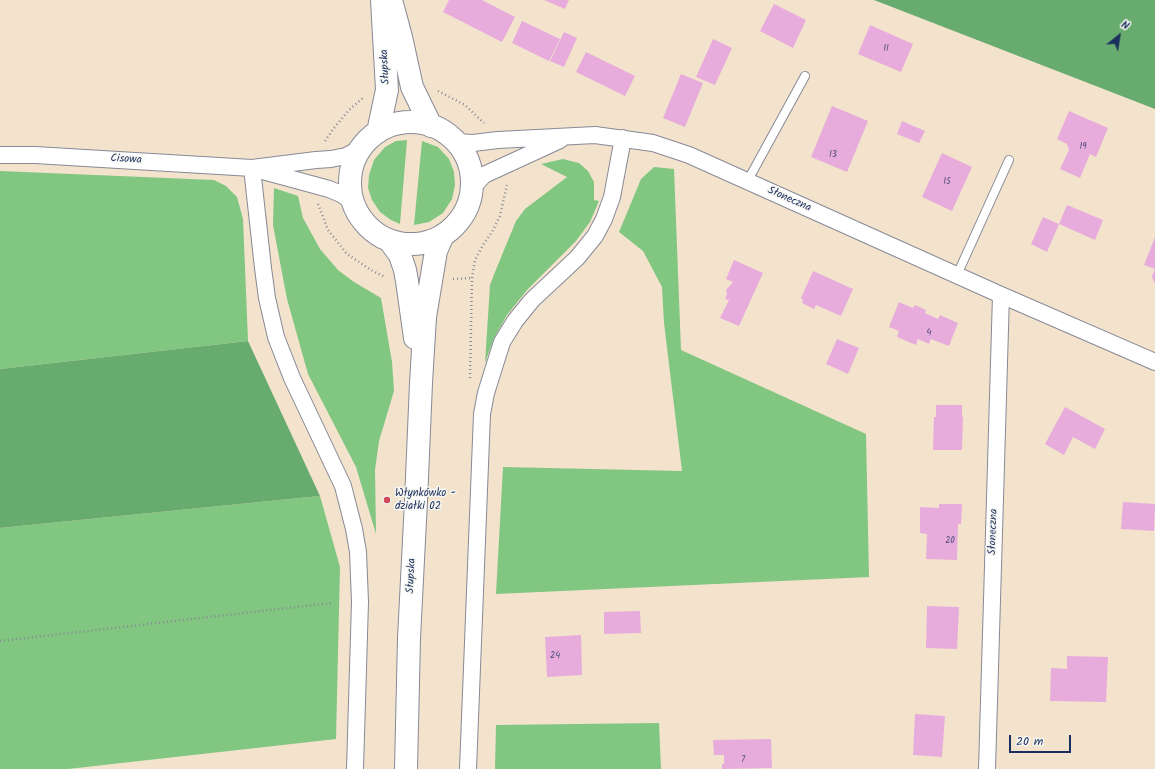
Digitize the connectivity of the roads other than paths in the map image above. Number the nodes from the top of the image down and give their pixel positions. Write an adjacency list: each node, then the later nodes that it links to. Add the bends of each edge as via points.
1 (382, 0): 5 (main road, Słupska, via 387,90)
2 (391, 0): 4 (main road, Słupska, via 402,37 412,87)
3 (805, 76): 13 (lane)
4 (431, 126): 5 (main road, via 406,122); 8 (main road)
5 (378, 132): 9 (main road)
6 (569, 136): 7 (street, Słoneczna); 8 (street, Słoneczna); 14 (street, Słoneczna, via 484,175)
7 (623, 138): 13 (street, Słoneczna, via 653,143 689,155); 24 (street, via 612,197 595,236 577,258 532,300 515,321 502,342 486,392 482,428)
8 (455, 142): 14 (main road, via 464,151 469,162 473,174)
9 (361, 148): 12 (street, Cisowa, via 346,156 331,159); 15 (main road, via 350,176 349,188)
10 (0, 155): 12 (street, Cisowa)
11 (1009, 160): 18 (lane)
12 (252, 168): 15 (street, Cisowa, via 329,189); 22 (street, via 267,298 276,337 292,378 343,486 358,552 360,602)
13 (747, 182): 18 (street, Słoneczna)
14 (473, 187): 16 (main road, via 461,217)
15 (353, 202): 17 (main road, via 365,223)
16 (444, 235): 17 (main road, via 426,244 411,245); 21 (main road, Słupska, via 436,251 425,317)
17 (390, 240): 21 (main road, Słupska, via 400,255 407,281)
18 (957, 275): 19 (street, Słoneczna)
19 (1001, 295): 20 (street, Słoneczna); 25 (street, Słoneczna)
20 (1155, 362)
21 (421, 382): 23 (main road, Słupska, via 409,638)
22 (355, 769)
23 (406, 769)
24 (468, 769)
25 (987, 769)

